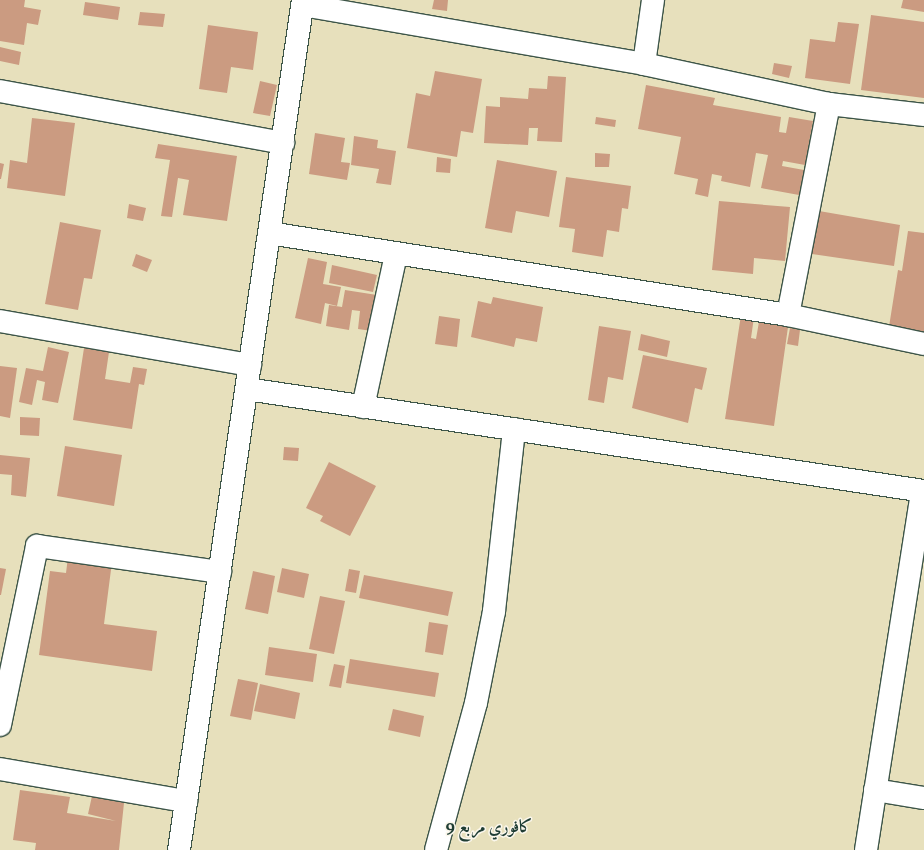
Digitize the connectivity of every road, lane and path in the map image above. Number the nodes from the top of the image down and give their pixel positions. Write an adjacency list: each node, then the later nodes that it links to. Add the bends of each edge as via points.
1 (653, 0): 3 (street)
2 (303, 3): 3 (street); 7 (street)
3 (644, 64): 5 (street)
4 (0, 90): 7 (street)
5 (829, 104): 6 (street); 10 (street)
6 (924, 115)
7 (283, 143): 8 (street)
8 (269, 233): 9 (street); 13 (street)
9 (396, 255): 10 (street); 15 (street)
10 (788, 315): 12 (street)
11 (0, 321): 13 (street)
12 (924, 344)
13 (250, 365): 14 (street)
14 (247, 389): 15 (street); 18 (street)
15 (363, 407): 16 (street)
16 (514, 429): 17 (street); 25 (street, via 494,612 476,703)
17 (923, 491): 21 (street)
18 (220, 572): 19 (street, via 37,546); 23 (street)
19 (0, 725)
20 (0, 769): 23 (street)
21 (875, 790): 22 (street); 26 (street)
22 (924, 798)
23 (186, 801): 24 (street)
24 (179, 850)
25 (436, 850)
26 (866, 850)

